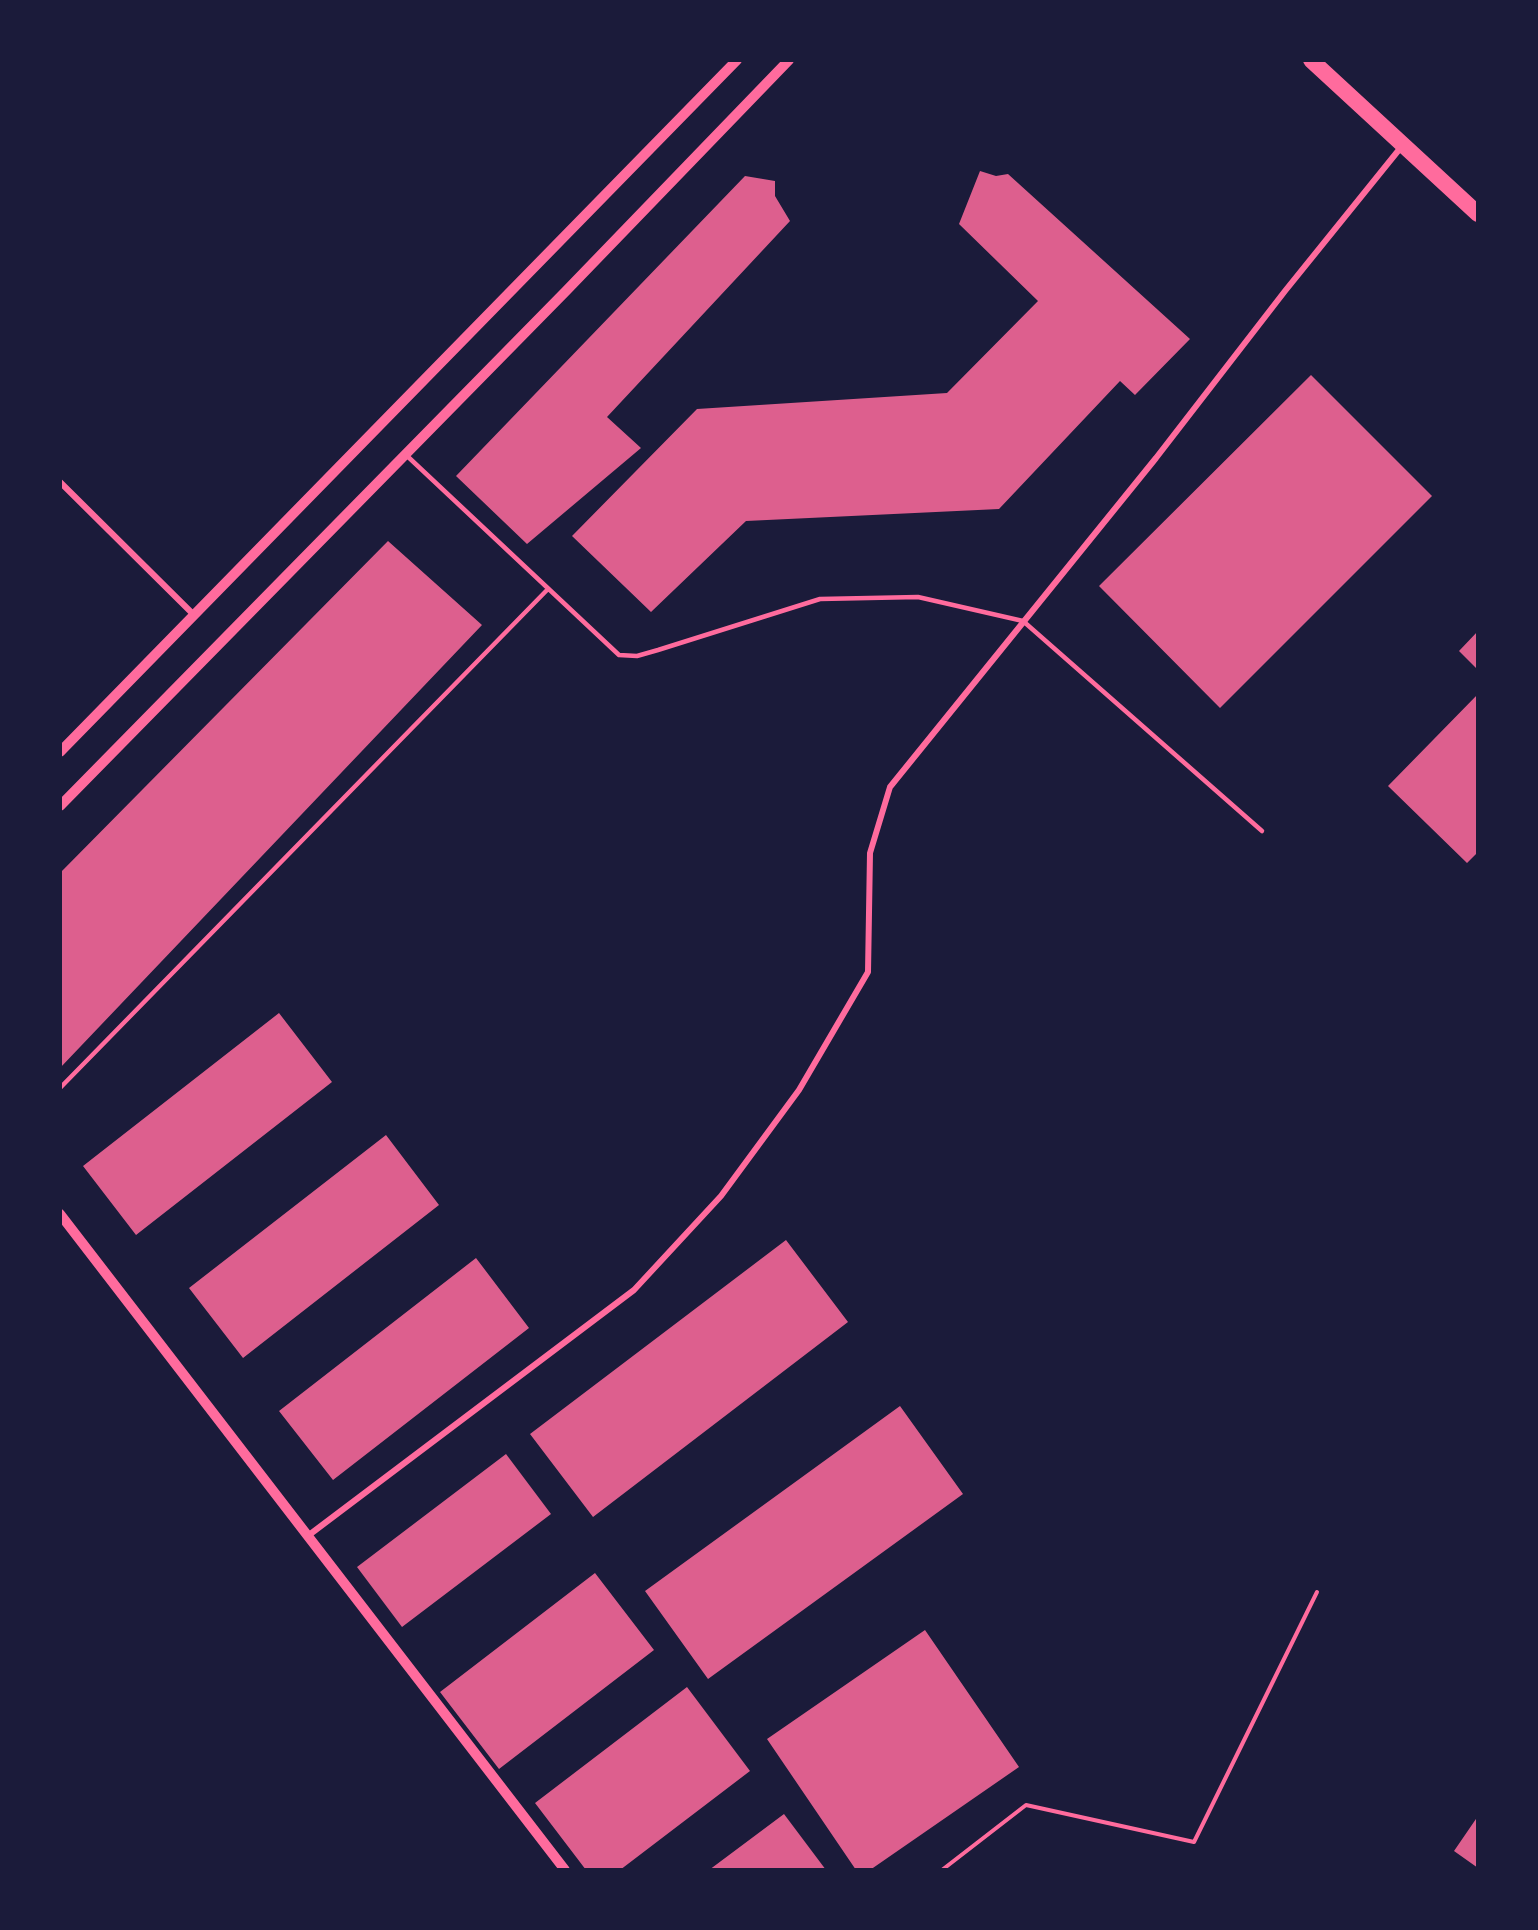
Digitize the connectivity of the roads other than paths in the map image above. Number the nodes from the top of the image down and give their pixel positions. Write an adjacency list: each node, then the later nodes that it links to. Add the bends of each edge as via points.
1 (737, 60): 9 (street)
2 (789, 60): 6 (street)
3 (1311, 60): 4 (highway)
4 (1404, 144): 5 (highway); 10 (street)
5 (1478, 214)
6 (405, 454): 8 (lane); 12 (street)
7 (60, 482): 9 (street)
8 (548, 589): 10 (lane, via 619,655 637,656 820,599 918,597); 14 (lane)
9 (194, 615): 11 (street)
10 (1023, 621): 13 (lane); 16 (street, via 890,787 870,853 868,972 799,1090 721,1196 634,1290)
11 (60, 752)
12 (60, 806)
13 (1262, 831)
14 (60, 1088)
15 (60, 1214): 16 (street)
16 (309, 1536): 17 (street)
17 (565, 1870)

